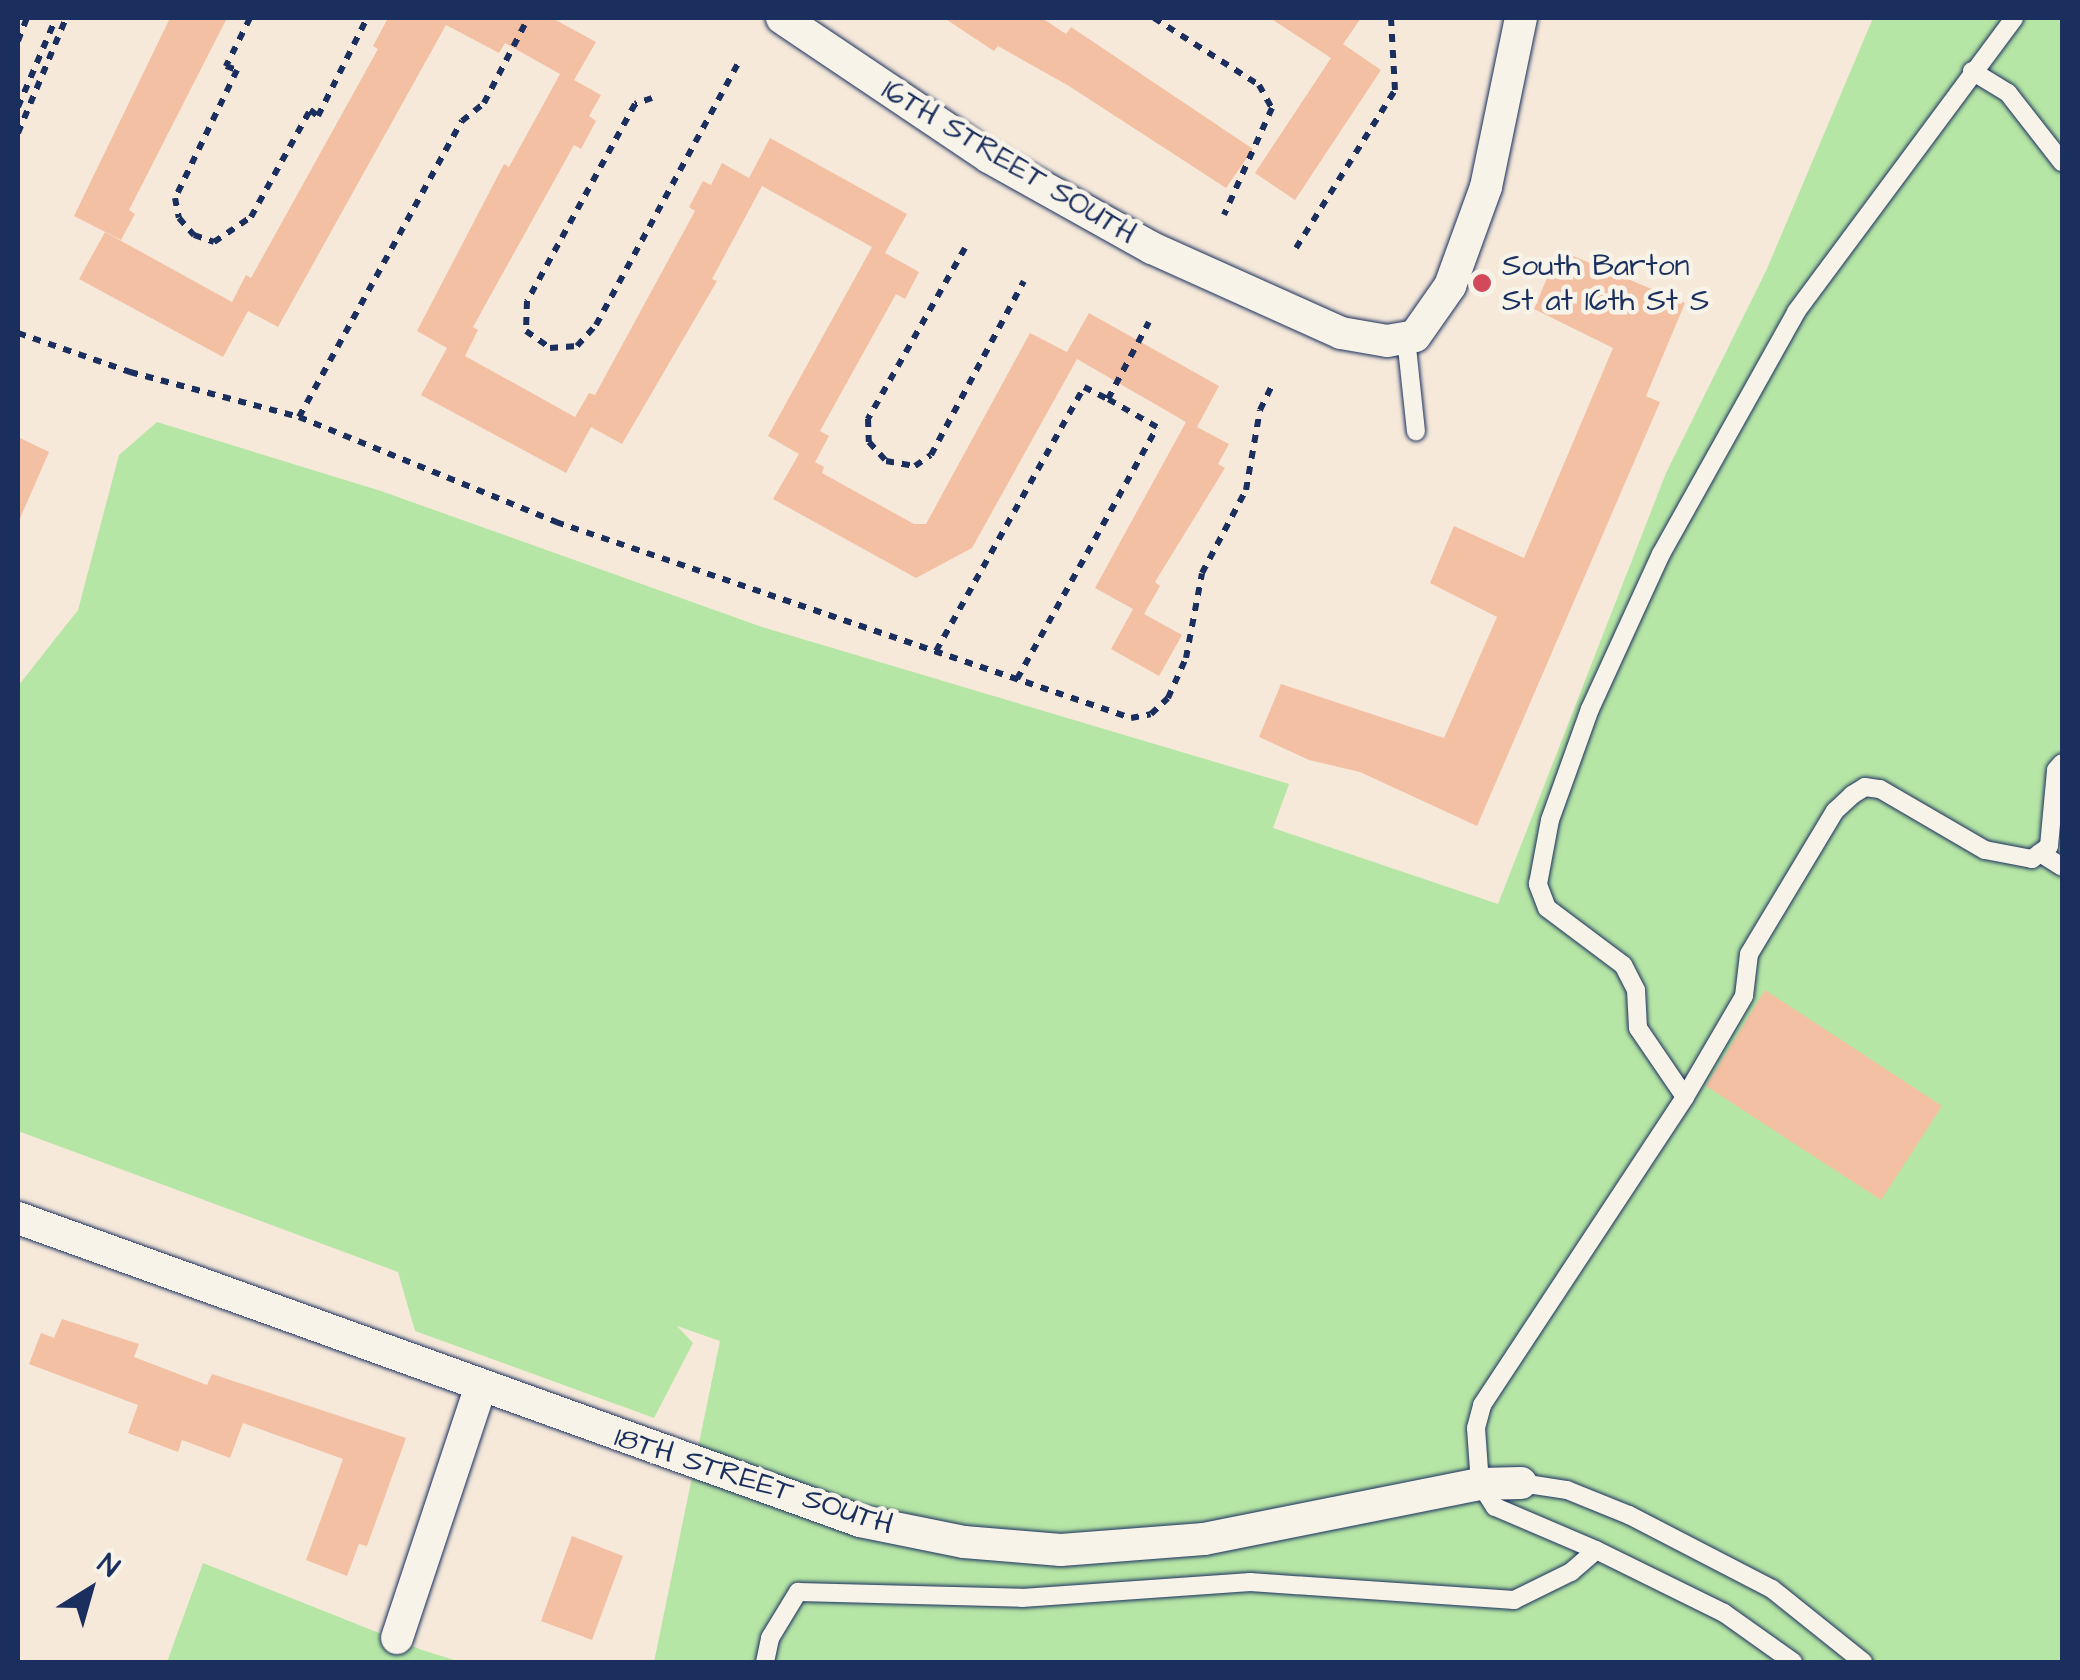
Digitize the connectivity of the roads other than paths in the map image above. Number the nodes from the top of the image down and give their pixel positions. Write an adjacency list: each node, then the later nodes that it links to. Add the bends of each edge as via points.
1 (782, 18): 6 (street, 16TH STREET SOUTH, via 989,157 1152,248 1341,333)
2 (1522, 18): 6 (street, via 1486,186 1450,286)
3 (2014, 18): 4 (lane)
4 (1972, 71): 5 (lane, via 2008,92); 11 (lane, via 1796,312 1752,389 1653,571 1590,709 1550,820 1538,884 1546,908 1623,965 1636,990 1638,1028)
5 (2062, 162)
6 (1411, 337): 7 (lane)
7 (1416, 431)
8 (2062, 763): 9 (lane, via 2049,846)
9 (2040, 852): 10 (lane); 11 (lane, via 2032,858 1985,850 1880,789 1865,786 1852,794 1749,954 1744,996)
10 (2062, 867)
11 (1685, 1097): 15 (lane, via 1482,1406 1476,1428)
12 (18, 1218): 13 (street, 18TH STREET SOUTH)
13 (480, 1388): 15 (street, 18TH STREET SOUTH, via 860,1521 964,1542 1061,1550 1204,1539); 17 (street)
14 (1521, 1482): 15 (street, 18TH STREET SOUTH); 20 (lane, via 1567,1490 1629,1515 1772,1589)
15 (1480, 1484): 16 (lane, via 1495,1507)
16 (1596, 1550): 18 (lane, via 1572,1572 1514,1600 1250,1582 1022,1598 798,1592 770,1638); 19 (lane, via 1724,1613)
17 (398, 1638)
18 (765, 1662)
19 (1793, 1662)
20 (1863, 1662)

